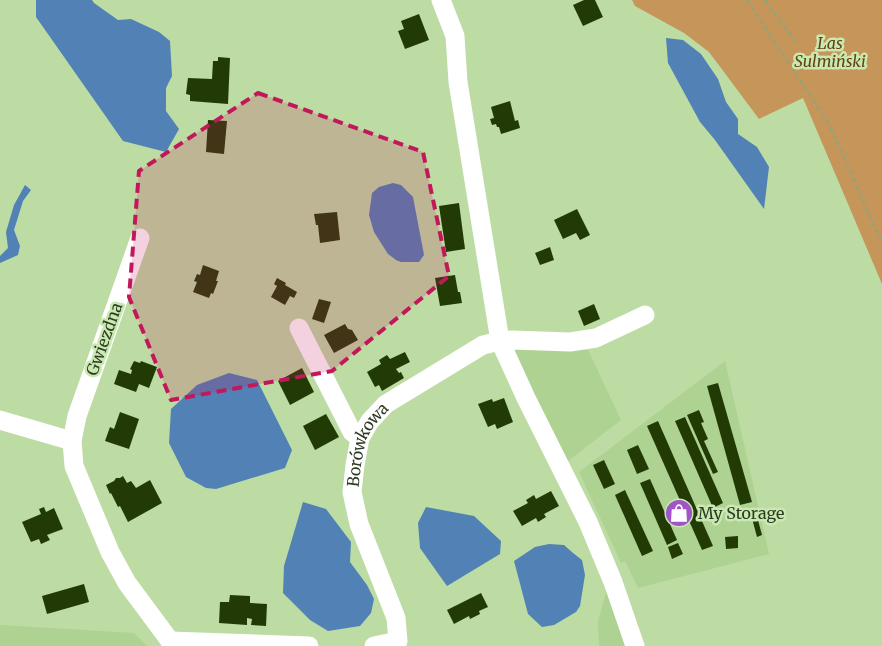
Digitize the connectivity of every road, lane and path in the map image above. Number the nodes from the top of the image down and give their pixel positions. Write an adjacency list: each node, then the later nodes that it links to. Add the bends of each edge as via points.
1 (441, 0): 9 (street, via 454,36 458,82)
2 (747, 0): 6 (path, via 829,124)
3 (764, 0): 4 (path)
4 (798, 45)
5 (140, 238): 12 (street, Gwiezdna, via 77,416)
6 (882, 243)
7 (645, 315): 9 (street, Borówkowa, via 596,338 570,342)
8 (299, 328): 11 (street, via 352,432)
9 (500, 341): 11 (street, Borówkowa, via 483,345 386,404); 16 (street, via 588,522)
10 (0, 420): 12 (street)
11 (360, 438): 15 (street, Borówkowa, via 352,492 360,524 396,618 398,641)
12 (72, 441): 13 (street, via 74,466 110,552 127,583)
13 (169, 643): 14 (street)
14 (309, 646)
15 (374, 646)
16 (635, 646)

